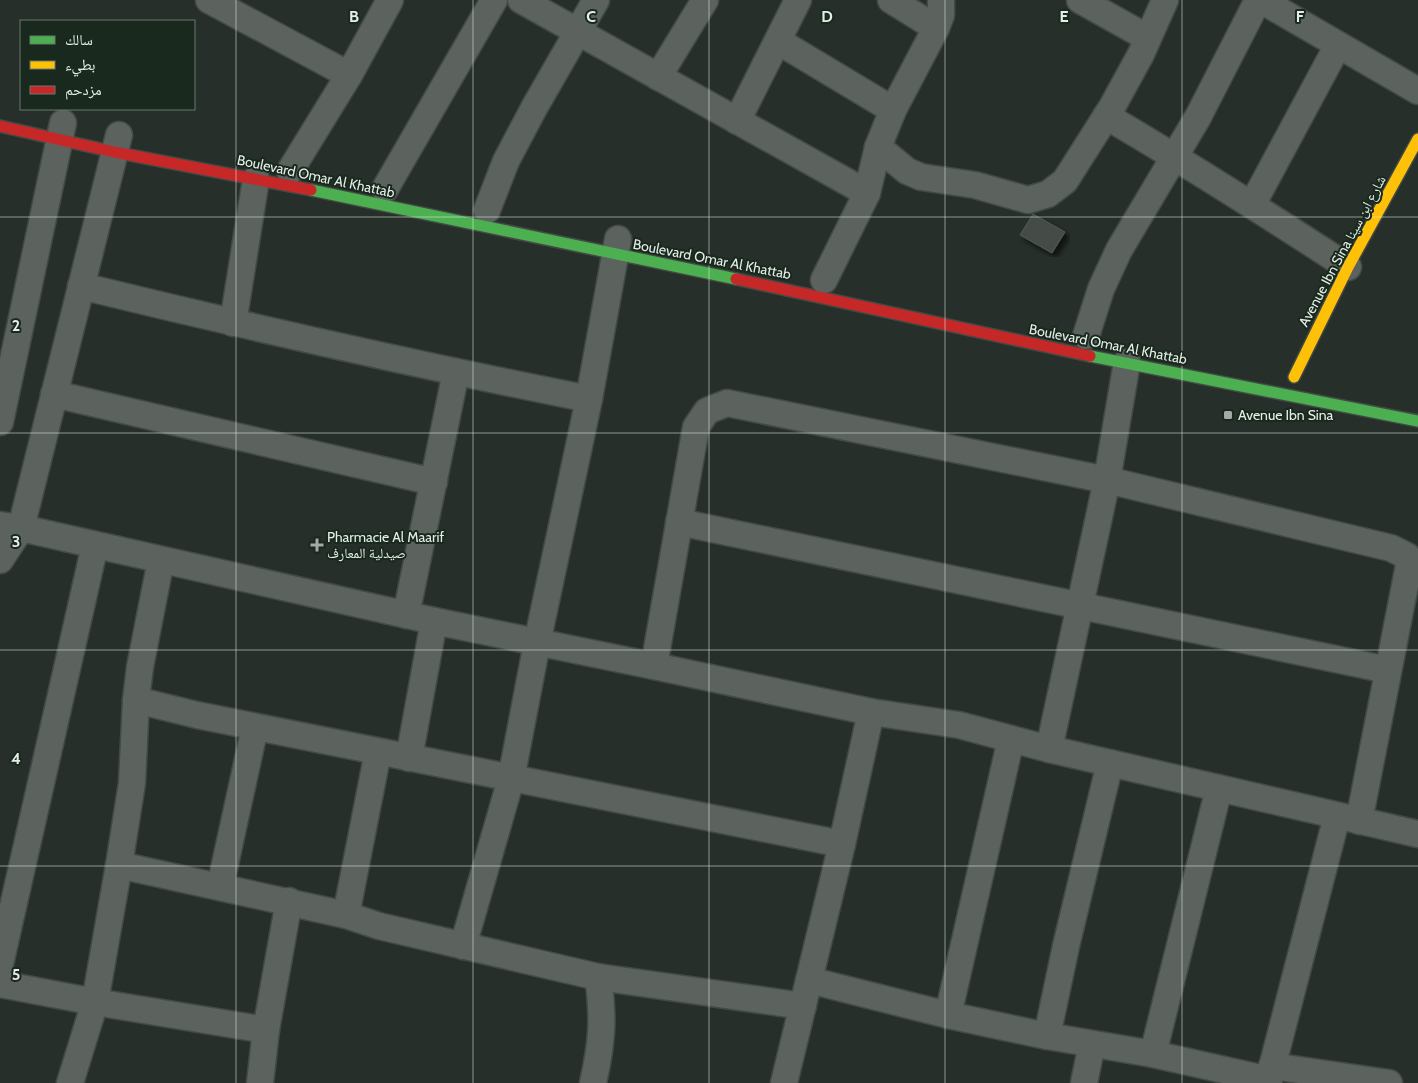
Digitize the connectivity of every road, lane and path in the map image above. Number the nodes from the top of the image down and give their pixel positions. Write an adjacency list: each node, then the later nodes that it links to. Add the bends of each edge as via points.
1 (209, 0): 18 (street)
2 (390, 0): 18 (street)
3 (494, 0): 32 (street)
4 (521, 0): 14 (street)
5 (596, 0): 14 (street)
6 (705, 0): 19 (street)
7 (798, 0): 16 (street)
8 (891, 0): 13 (street)
9 (941, 0): 13 (street, via 941,15)
10 (1080, 0): 15 (street)
11 (1165, 0): 15 (street)
12 (1260, 0): 17 (street); 29 (street)
13 (936, 28): 21 (street)
14 (577, 32): 19 (street); 35 (street, via 506,161)
15 (1148, 38): 22 (street, via 1134,70)
16 (778, 41): 21 (street); 23 (street)
17 (1338, 45): 20 (street); 34 (street)
18 (349, 75): 30 (street)
19 (658, 77): 23 (street)
20 (1418, 91)
21 (894, 110): 28 (street)
22 (1106, 116): 28 (street, via 1065,181 1048,194 1028,200 975,185 921,177 907,171); 29 (street)
23 (737, 121): 33 (street)
24 (0, 126): 25 (street, Boulevard Omar Al Khattab)
25 (62, 127): 26 (street, Boulevard Omar Al Khattab); 47 (street)
26 (118, 139): 31 (street, Boulevard Omar Al Khattab); 39 (street)
27 (1418, 139): 37 (street, Avenue Ibn Sina شارع ابن سينا)
28 (878, 147): 33 (street)
29 (1175, 156): 34 (street); 41 (street, via 1120,250 1101,289)
30 (290, 171)
31 (256, 179): 36 (street, Boulevard Omar Al Khattab); 40 (street)
32 (385, 190)
33 (867, 193): 38 (street)
34 (1252, 205): 37 (street)
35 (487, 210)
36 (618, 243): 42 (street, Boulevard Omar Al Khattab, via 820,296 1029,344); 46 (street)
37 (1348, 267): 44 (street, Avenue Ibn Sina شارع ابن سينا)
38 (824, 280)
39 (81, 286): 40 (street); 45 (street)
40 (232, 323): 43 (street)
41 (1086, 336)
42 (1127, 362): 48 (street, Boulevard Omar Al Khattab); 49 (street)
43 (456, 372): 46 (street); 50 (street)
44 (1294, 377)
45 (54, 394): 50 (street); 52 (street)
46 (588, 398): 60 (street)
47 (0, 422)
48 (1418, 422)
49 (1107, 480): 51 (street, via 727,403 707,411 696,427); 54 (street); 57 (street)
50 (434, 482): 58 (street)
51 (679, 522): 57 (street); 61 (street)
52 (10, 526): 53 (street); 55 (street)
53 (95, 545): 56 (street); 81 (street)
54 (1412, 553): 62 (street)
55 (0, 560)
56 (161, 560): 58 (street); 63 (street)
57 (1080, 606): 62 (street); 67 (street)
58 (406, 615): 59 (street)
59 (434, 622): 60 (street); 69 (street)
60 (537, 643): 61 (street); 71 (street)
61 (654, 666): 64 (street)
62 (1388, 670): 73 (street)
63 (136, 700): 65 (street); 76 (street, via 132,783)
64 (871, 712): 66 (street, via 959,725); 75 (street)
65 (254, 727): 68 (street); 77 (street)
66 (1011, 739): 67 (street); 87 (street)
67 (1049, 750): 70 (street)
68 (378, 752): 69 (street); 79 (street)
69 (409, 758): 71 (street)
70 (1110, 764): 72 (street); 89 (street)
71 (511, 779): 75 (street); 80 (street)
72 (1219, 788): 73 (street); 91 (street)
73 (1348, 818): 74 (street); 92 (street)
74 (1418, 834)
75 (842, 844): 83 (street)
76 (119, 865): 77 (street); 85 (street)
77 (220, 887): 78 (street)
78 (289, 901): 79 (street); 88 (street)
79 (346, 914): 80 (street, via 379,926)
80 (463, 946): 82 (street)
81 (0, 964)
82 (598, 977): 86 (street); 95 (street, via 602,1026)
83 (809, 980): 86 (street); 87 (street)
84 (0, 984): 85 (street)
85 (94, 1002): 88 (street); 93 (street)
86 (803, 1006): 96 (street)
87 (948, 1015): 89 (street)
88 (266, 1030): 94 (street)
89 (1047, 1036): 90 (street)
90 (1092, 1044): 91 (street); 97 (street)
91 (1153, 1054): 92 (street)
92 (1269, 1076): 98 (street)
93 (70, 1083)
94 (260, 1083)
95 (593, 1083)
96 (784, 1083)
97 (1084, 1083)
98 (1389, 1083)

